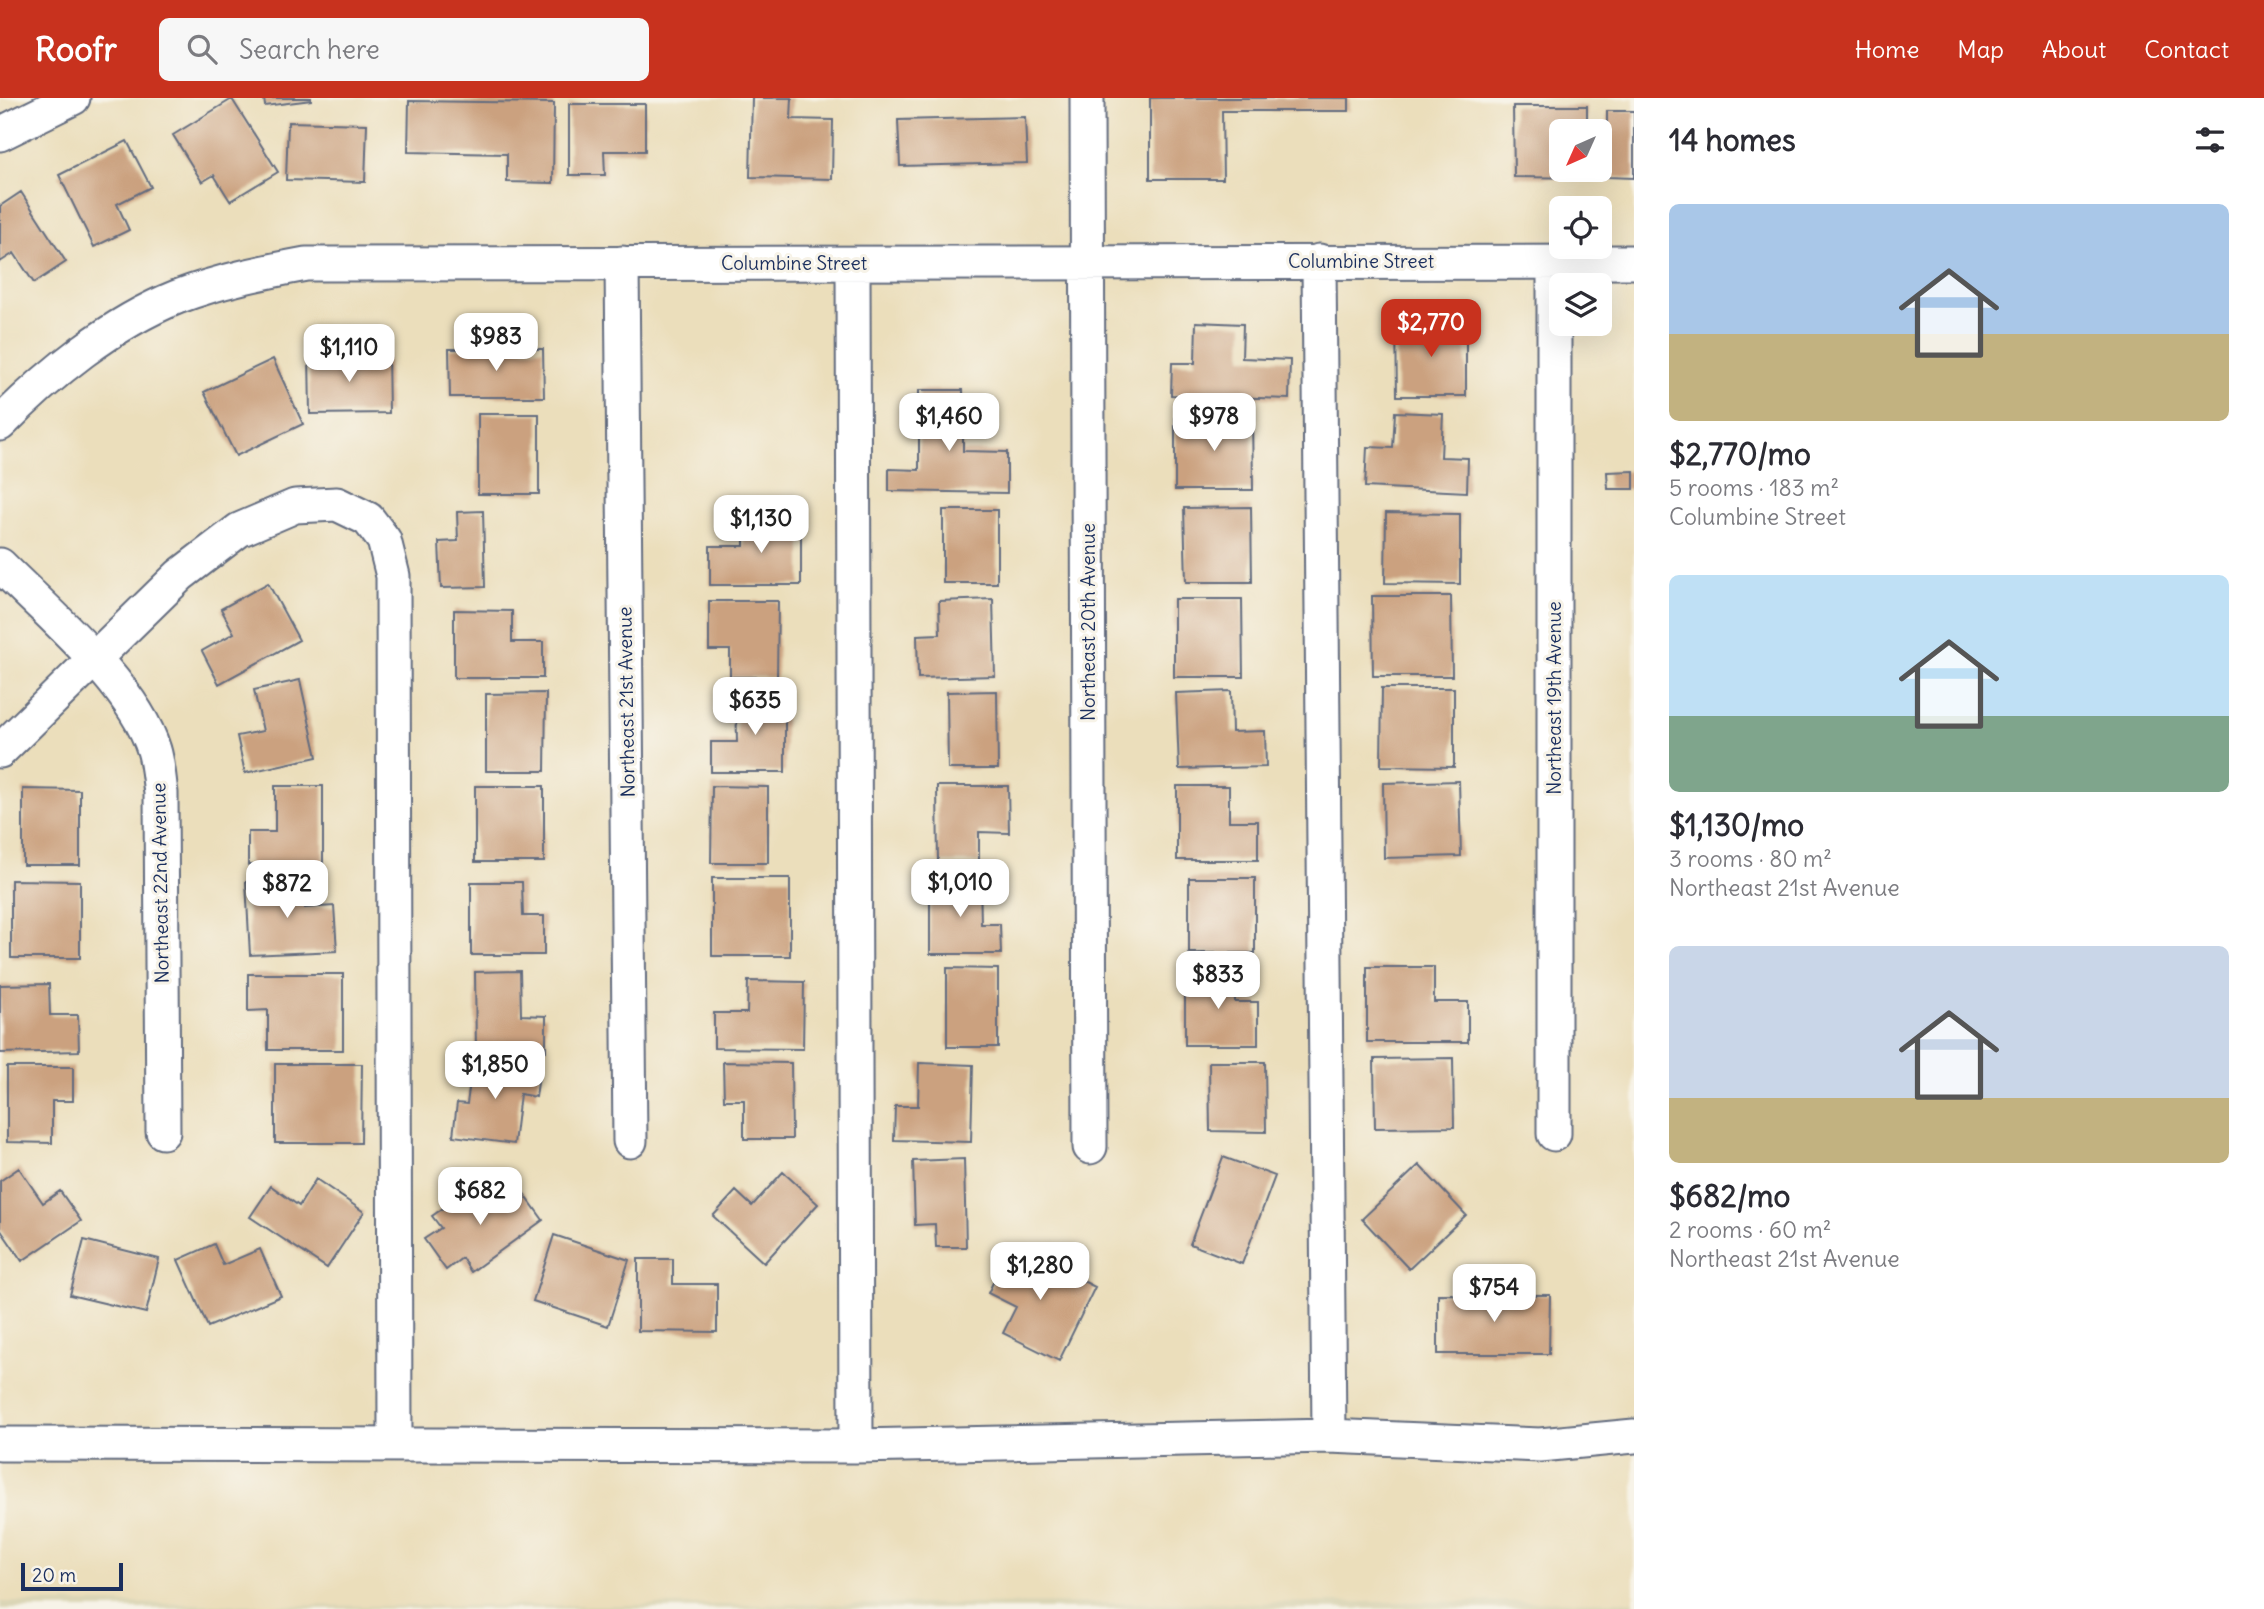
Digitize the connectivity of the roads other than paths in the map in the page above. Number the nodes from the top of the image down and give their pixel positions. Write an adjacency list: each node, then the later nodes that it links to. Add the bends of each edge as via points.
1 (73, 98): 3 (street)
2 (1087, 98): 4 (street, Northeast 20th Avenue)
3 (0, 134)
4 (1086, 260): 5 (street, Columbine Street); 9 (street, Columbine Street); 17 (street, Northeast 20th Avenue)
5 (1319, 261): 8 (street, Columbine Street); 18 (street)
6 (622, 262): 9 (street, Columbine Street); 10 (street, Columbine Street, via 306,264 246,276 176,298 119,328 63,368); 16 (street, Northeast 21st Avenue)
7 (1634, 262): 8 (street, Columbine Street)
8 (1553, 263): 15 (street, Northeast 19th Avenue)
9 (853, 264): 22 (street)
10 (0, 424)
11 (0, 565): 12 (street, Northeast 22nd Avenue)
12 (92, 658): 13 (street); 14 (street, Northeast 22nd Avenue, via 129,702 154,750 159,782); 21 (street, via 180,575 239,530 295,506 337,504 368,519 384,540 393,576)
13 (0, 751)
14 (163, 1132)
15 (1554, 1134)
16 (630, 1141)
17 (1090, 1147)
18 (1329, 1436): 19 (street, via 1540,1445); 22 (street)
19 (1634, 1436)
20 (0, 1444): 21 (street)
21 (395, 1445): 22 (street)
22 (856, 1446)

